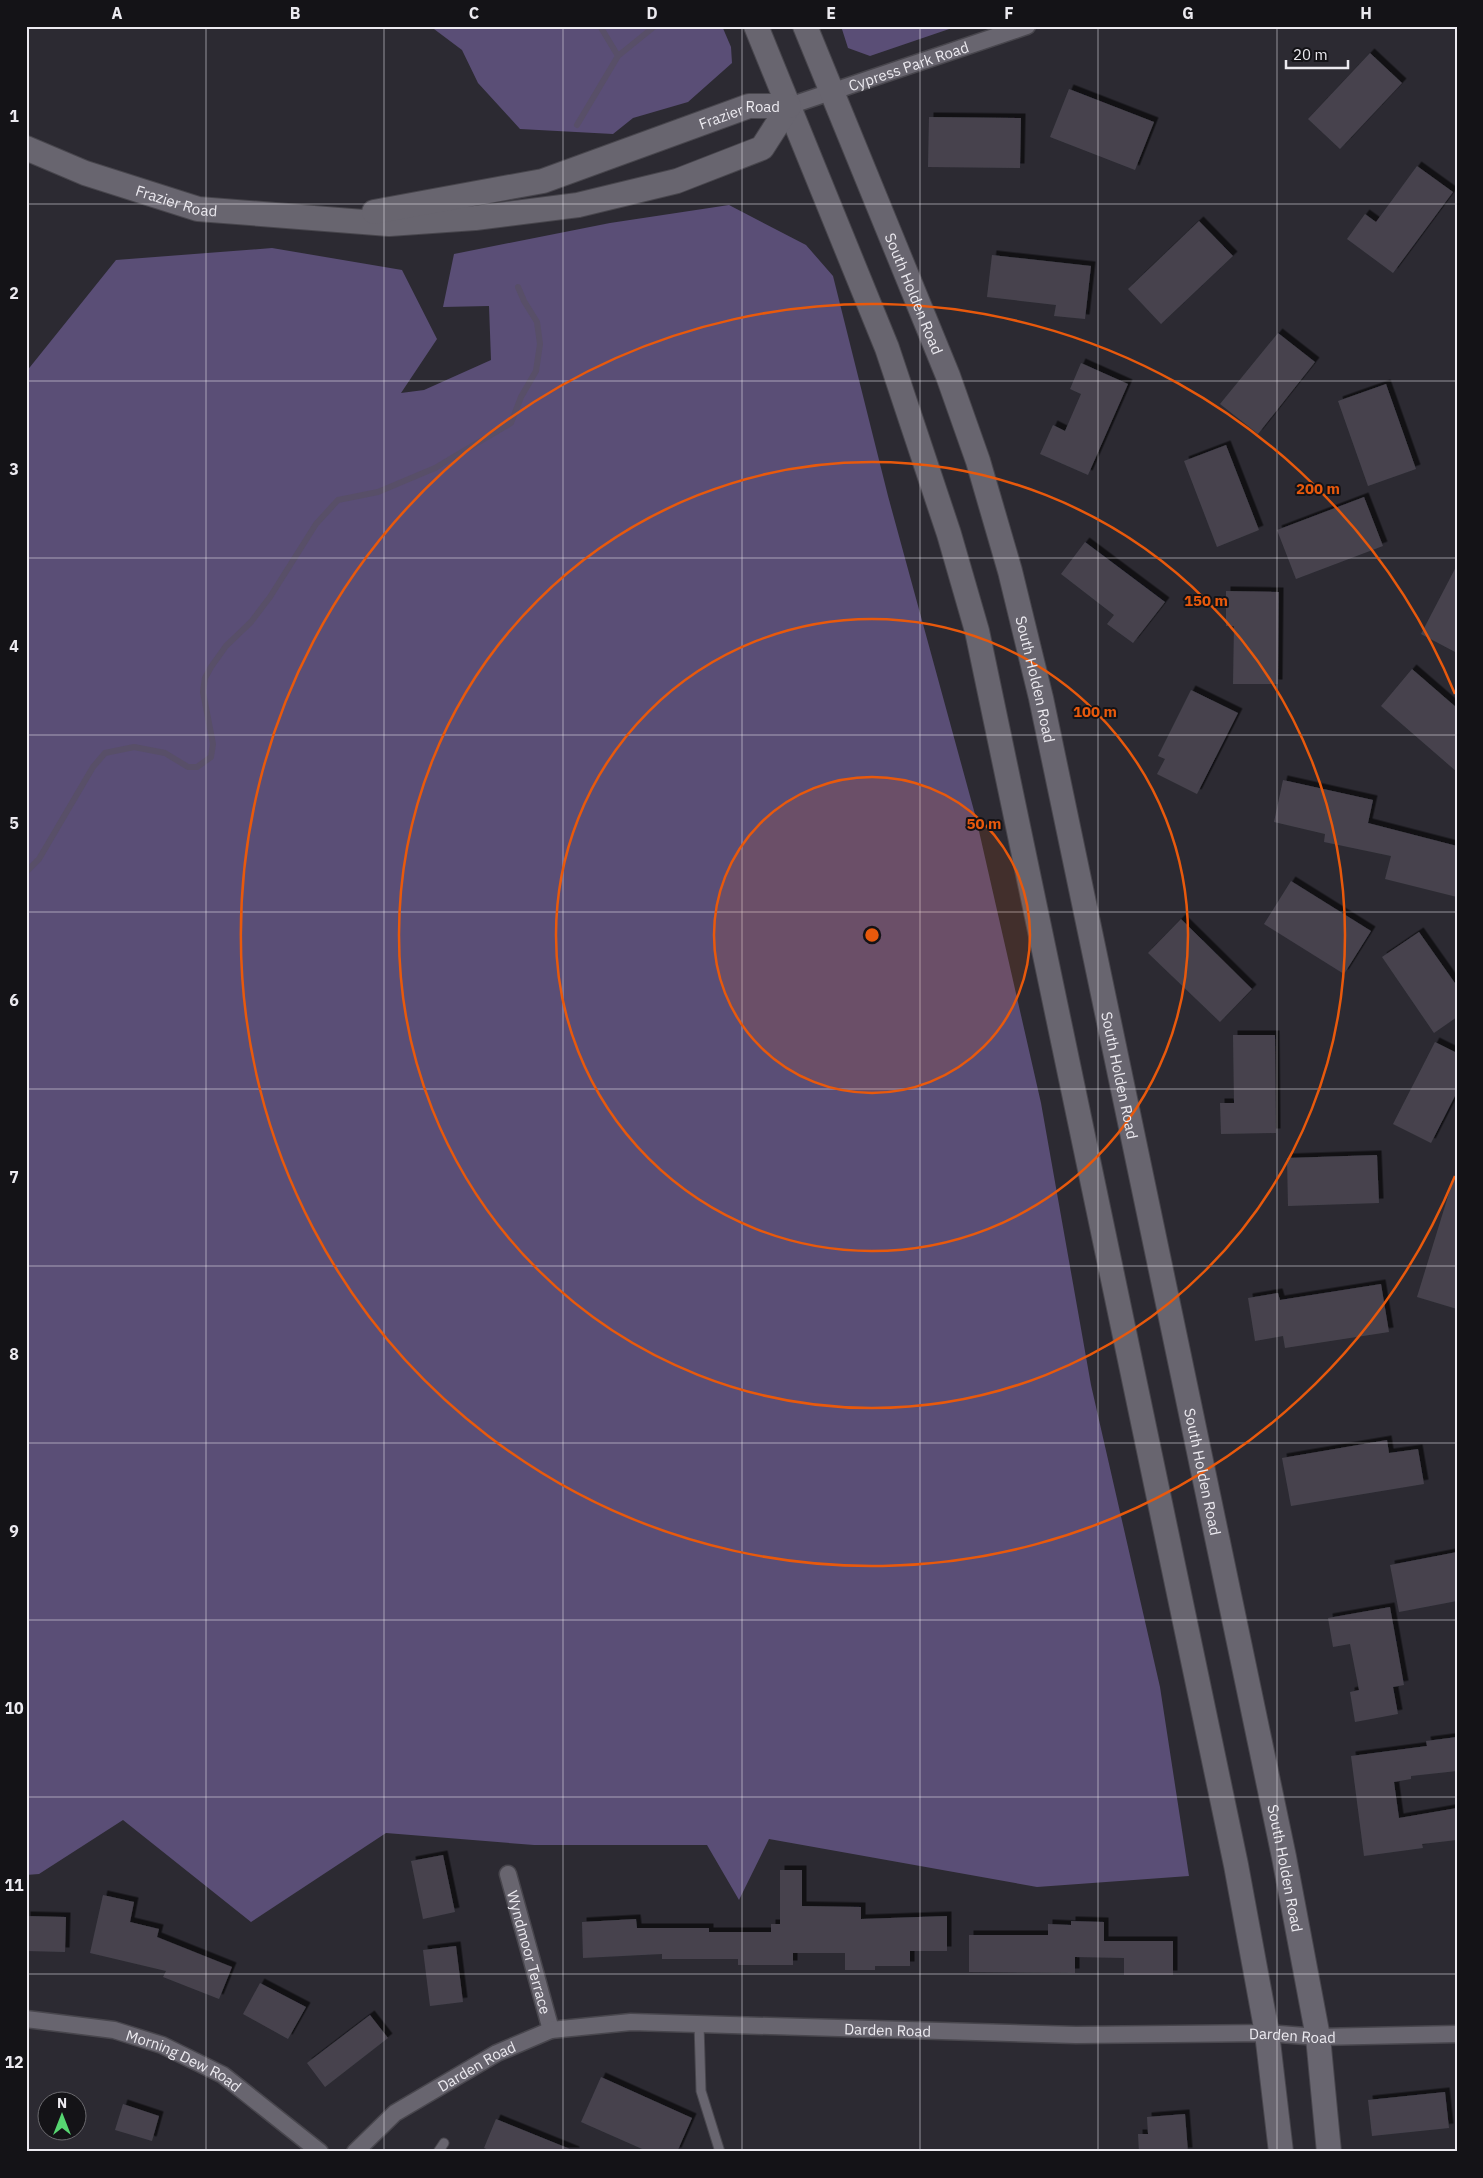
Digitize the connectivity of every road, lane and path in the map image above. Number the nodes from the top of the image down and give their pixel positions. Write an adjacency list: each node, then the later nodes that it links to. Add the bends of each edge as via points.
1 (756, 26): 5 (main road)
2 (805, 26): 4 (main road, South Holden Road)
3 (1028, 26): 4 (street, Cypress Park Road)
4 (831, 91): 5 (street, Cypress Park Road); 14 (main road, South Holden Road, via 948,376 978,461 1010,571 1041,698 1282,1847)
5 (789, 106): 7 (main road, Frazier Road, via 749,106 543,181); 7 (main road, Frazier Road, via 762,148 677,181 578,205 476,218 389,224); 12 (main road, via 887,348 946,525 977,631 1236,1864)
6 (26, 148): 7 (main road, Frazier Road, via 85,173 198,209)
7 (334, 220)
8 (508, 1874): 11 (street, Wyndmoor Terrace)
9 (26, 2018): 16 (street, Morning Dew Road, via 114,2030 162,2045 223,2075)
10 (699, 2024): 11 (street, Darden Road, via 631,2022); 12 (street, Darden Road, via 1076,2035); 19 (lane, via 701,2091)
11 (551, 2030): 17 (street, Darden Road, via 497,2052 395,2114)
12 (1267, 2033): 14 (street, Darden Road); 20 (main road)
13 (1457, 2034): 14 (street, Darden Road)
14 (1318, 2038): 21 (main road, South Holden Road)
15 (444, 2142): 18 (lane)
16 (320, 2152)
17 (355, 2152)
18 (438, 2152)
19 (720, 2152)
20 (1281, 2152)
21 (1329, 2152)

